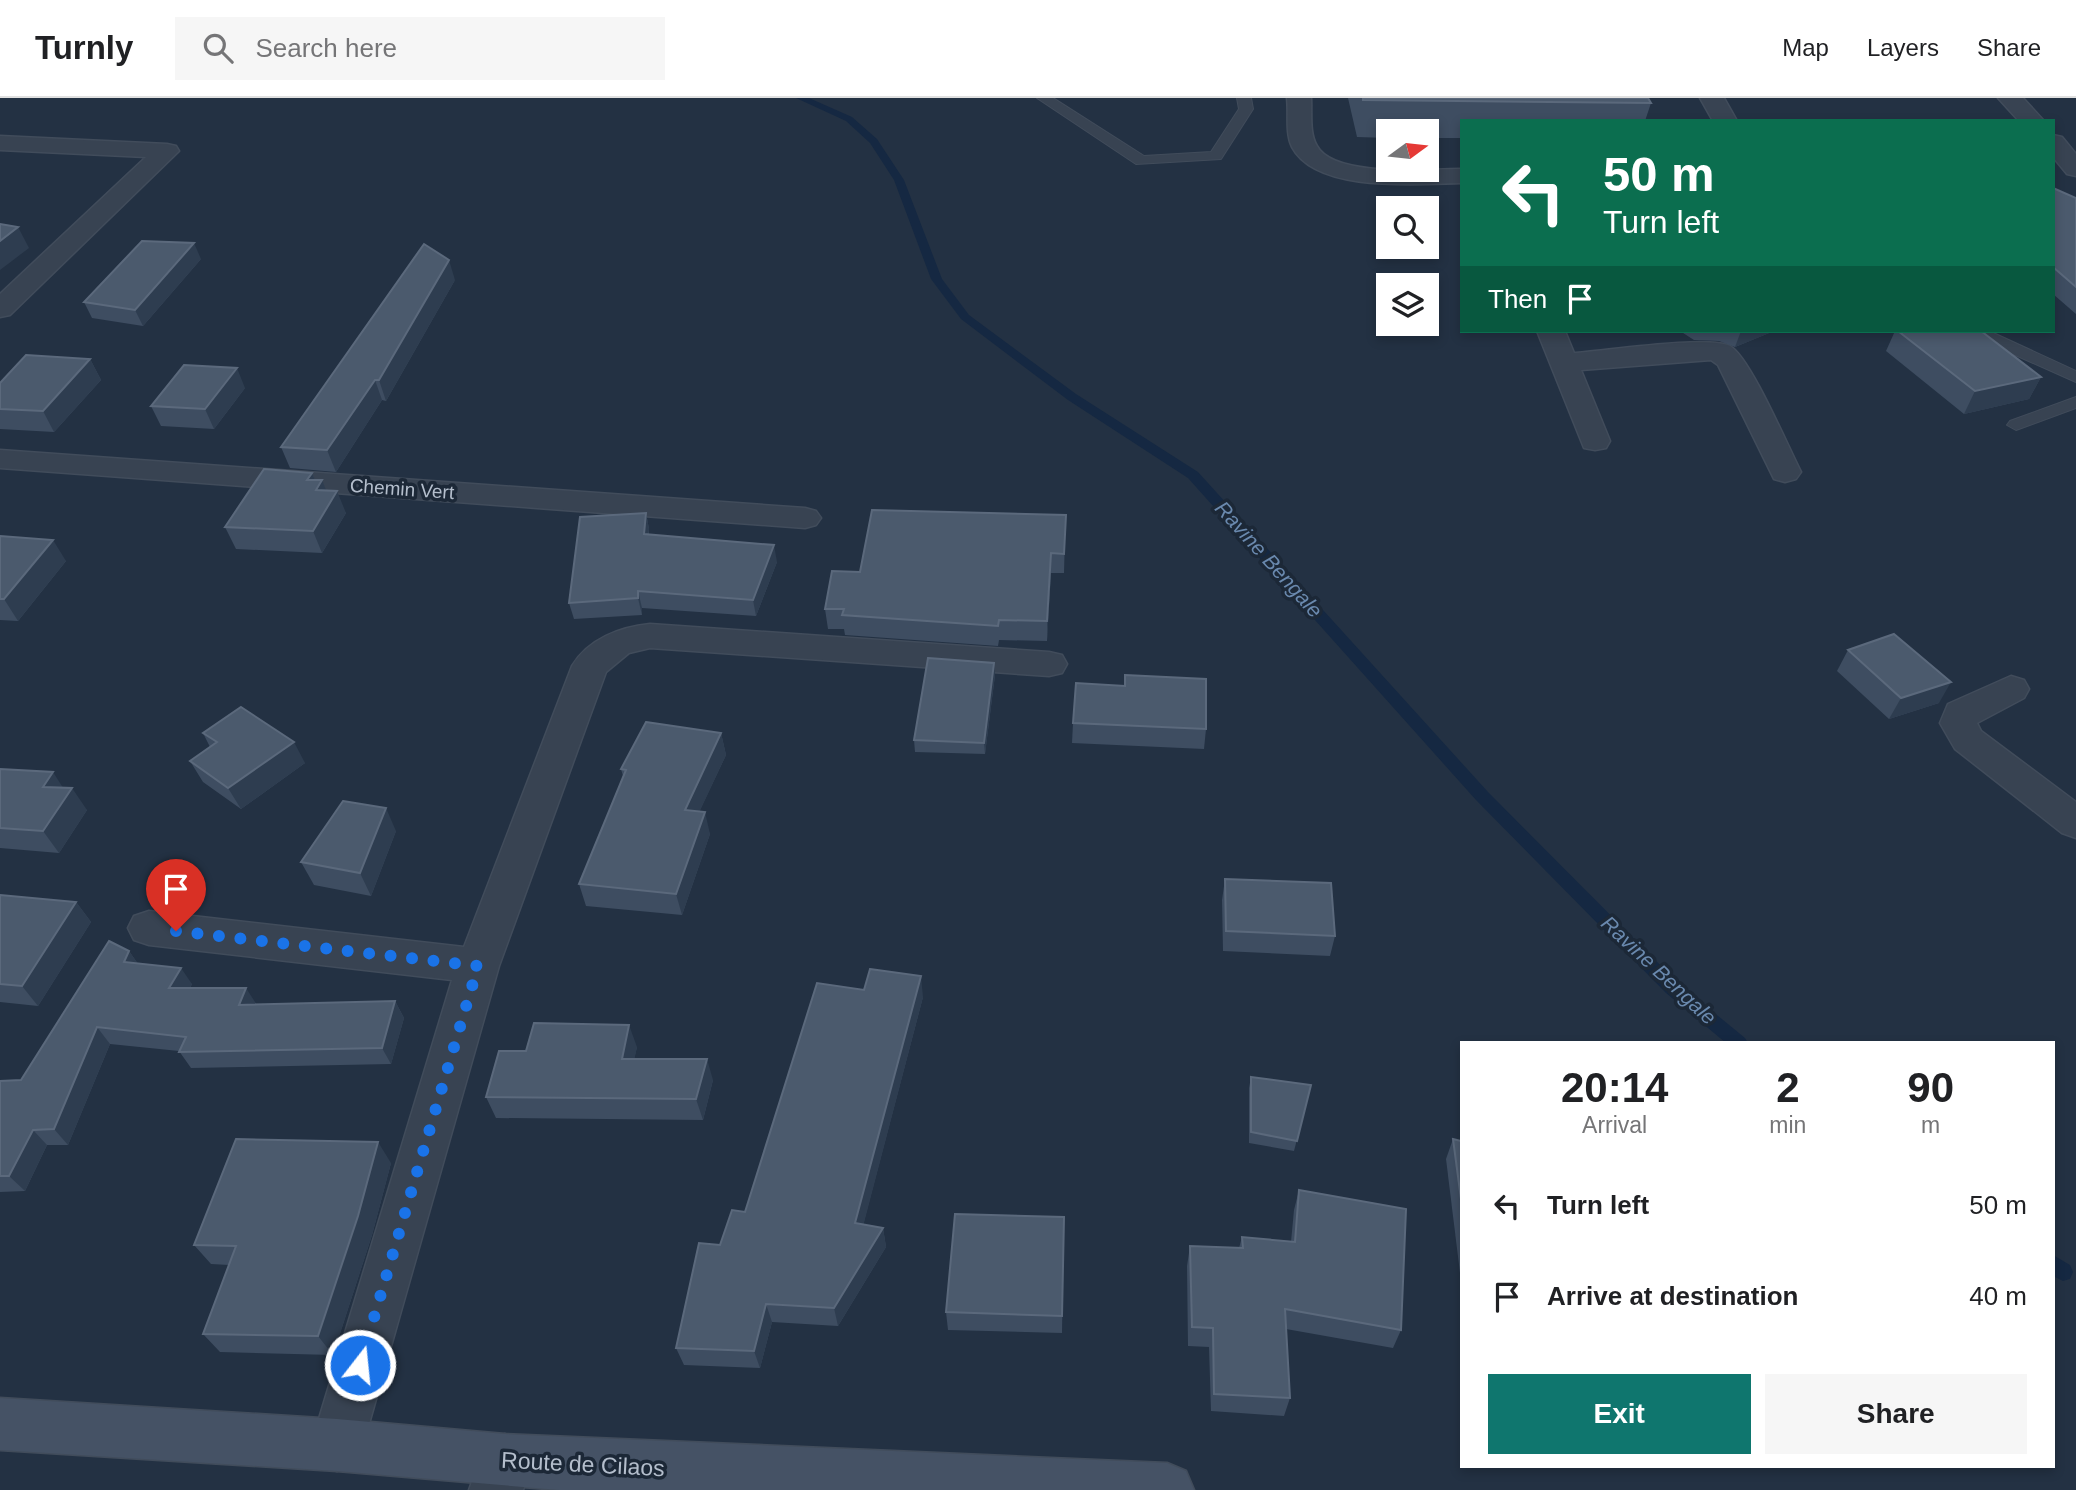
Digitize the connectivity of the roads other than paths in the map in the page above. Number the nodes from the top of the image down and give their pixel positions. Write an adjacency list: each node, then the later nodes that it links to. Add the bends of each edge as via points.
1 (1044, 98): 2 (lane, via 1141,161 1216,156 1246,108)
2 (1244, 98)
3 (1299, 98): 11 (street, via 1304,147 1315,163 1332,170)
4 (1712, 98): 6 (street)
5 (2010, 98): 7 (street)
6 (1724, 119)
7 (2030, 119)
8 (0, 143): 12 (street, via 166,151)
9 (2055, 144): 10 (street)
10 (2076, 169)
11 (1460, 176)
12 (0, 309)
13 (1552, 333): 15 (street)
14 (1980, 333): 16 (lane)
15 (1564, 363): 19 (street); 21 (street, via 1719,352 1730,361)
16 (2076, 377)
17 (2076, 402): 18 (lane)
18 (2016, 425)
19 (1595, 441)
20 (0, 459): 22 (street, Chemin Vert)
21 (1785, 472)
22 (805, 518)
23 (1049, 664): 27 (street, via 650,636 612,646 590,666)
24 (2011, 689): 25 (street, via 1962,713 1958,723 1968,740)
25 (2076, 822)
26 (149, 928): 27 (street)
27 (478, 966): 29 (street)
28 (0, 1424): 29 (main road, Route de Cilaos)
29 (337, 1445): 30 (main road, Route de Cilaos)
30 (500, 1476): 31 (main road, Route de Cilaos)
31 (1167, 1490)

